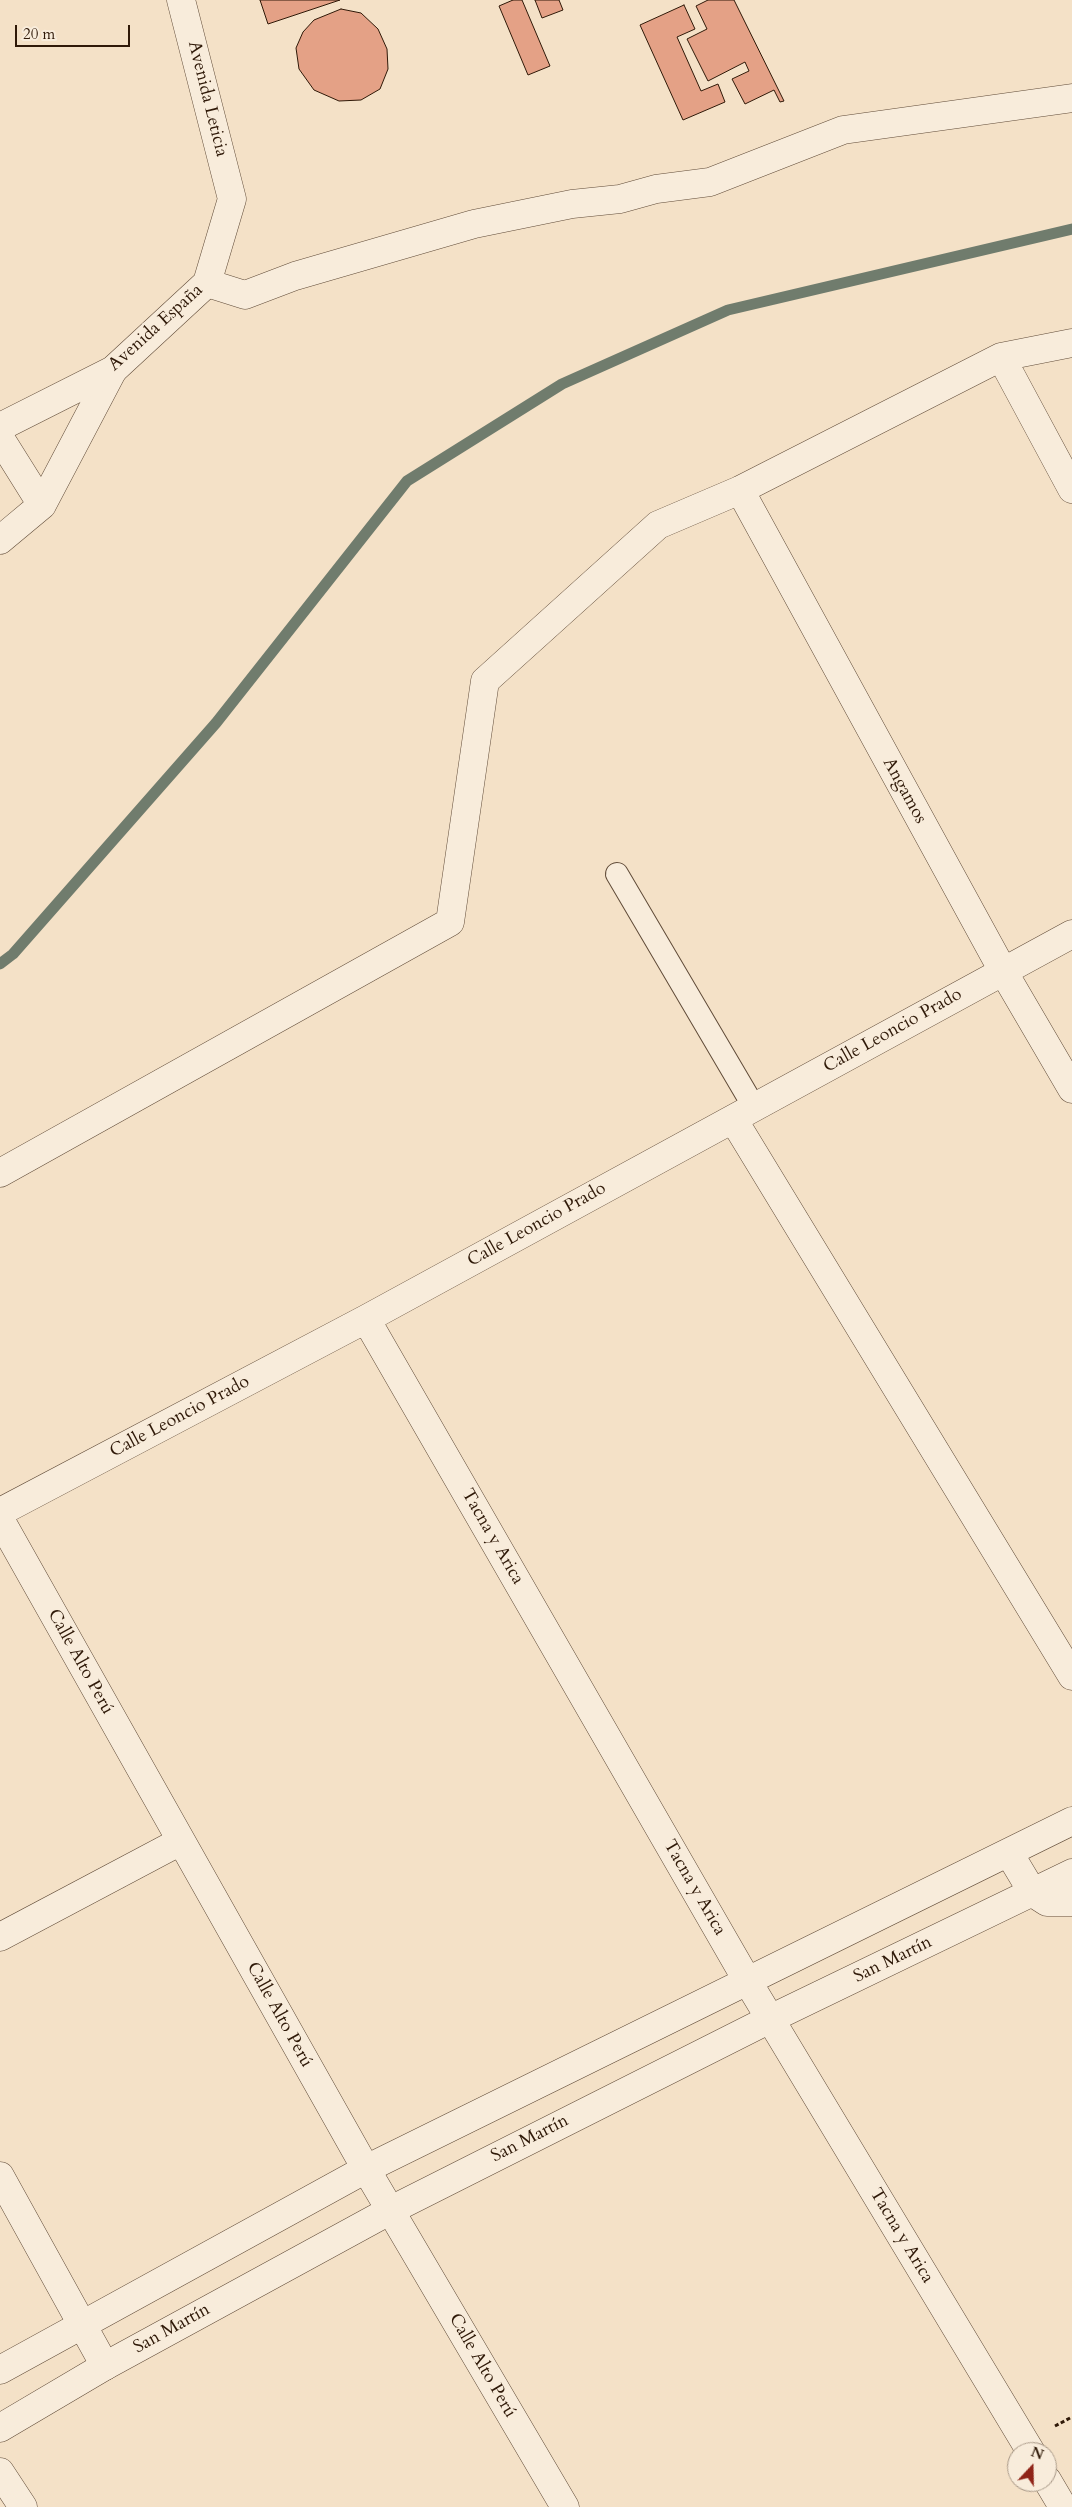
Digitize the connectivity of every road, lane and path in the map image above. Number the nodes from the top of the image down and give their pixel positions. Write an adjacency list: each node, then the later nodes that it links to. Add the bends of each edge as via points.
1 (181, 0): 3 (street, Avenida Leticia)
2 (1072, 98): 4 (street, via 843,130 710,182 656,189 620,200 572,204 474,224 295,276 245,295)
3 (232, 199): 4 (street, Avenida España)
4 (206, 283): 7 (street, Avenida España)
5 (1072, 343): 6 (street)
6 (1001, 357): 10 (street); 11 (street)
7 (113, 370): 8 (street, Avenida España); 12 (street)
8 (0, 427)
9 (0, 438): 12 (street)
10 (1072, 489)
11 (740, 490): 16 (street, Angamos); 19 (street, via 658,525 485,681 450,922)
12 (42, 505): 13 (street)
13 (0, 540)
14 (618, 874): 18 (lane)
15 (1072, 934): 16 (street, Calle Leoncio Prado)
16 (1003, 971): 17 (street, Angamos); 18 (street, Calle Leoncio Prado)
17 (1072, 1089)
18 (744, 1113): 20 (street, Calle Leoncio Prado); 23 (street)
19 (0, 1173)
20 (366, 1319): 21 (street, Calle Leoncio Prado); 31 (street, Tacna y Arica)
21 (0, 1512)
22 (0, 1519): 25 (street, Calle Alto Perú)
23 (1072, 1676)
24 (1072, 1821): 26 (street)
25 (181, 1841): 30 (street); 33 (street, Calle Alto Perú)
26 (1009, 1853): 28 (street); 31 (street)
27 (1072, 1873): 28 (street, San Martín)
28 (1033, 1893): 29 (street, via 1047,1902); 32 (street, San Martín)
29 (1072, 1902)
30 (0, 1937)
31 (748, 1982): 32 (street, Tacna y Arica); 33 (street)
32 (770, 2018): 35 (street, San Martín); 40 (street, Tacna y Arica)
33 (366, 2169): 35 (street, Calle Alto Perú); 36 (street)
34 (0, 2176): 36 (street)
35 (391, 2210): 37 (street, San Martín); 44 (street, Calle Alto Perú)
36 (82, 2323): 37 (street); 38 (street)
37 (105, 2366): 39 (street, San Martín)
38 (0, 2370)
39 (0, 2428)
40 (1025, 2442)
41 (0, 2472): 43 (street)
42 (1054, 2492): 45 (street)
43 (23, 2507)
44 (565, 2507)
45 (1063, 2507)

